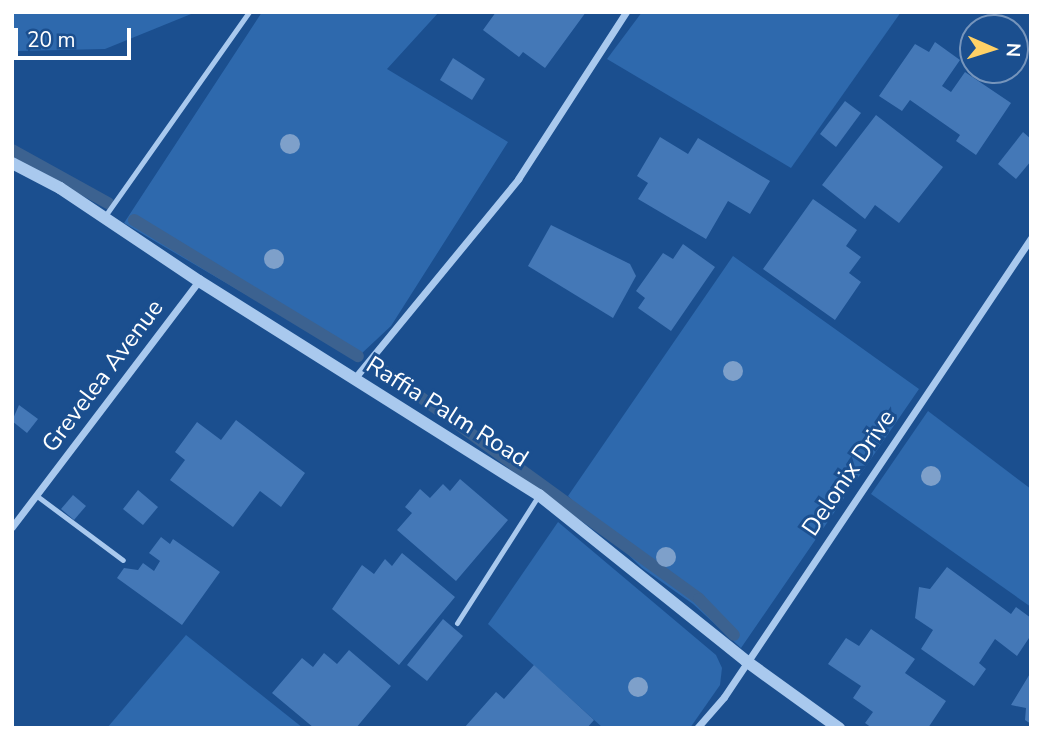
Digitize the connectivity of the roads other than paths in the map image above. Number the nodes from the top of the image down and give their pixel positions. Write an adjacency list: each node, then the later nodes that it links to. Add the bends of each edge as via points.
1 (249, 12): 4 (lane)
2 (626, 12): 7 (street, via 518,179)
3 (12, 163): 4 (street, Raffia Palm Road)
4 (104, 216): 6 (street, Raffia Palm Road)
5 (1031, 238): 13 (street, Delonix Drive)
6 (199, 281): 7 (street, Raffia Palm Road); 9 (street, Grevelea Avenue)
7 (354, 379): 8 (street, Raffia Palm Road)
8 (539, 495): 12 (lane); 13 (street, Raffia Palm Road)
9 (37, 496): 10 (street, Grevelea Avenue); 11 (lane)
10 (12, 527)
11 (123, 560)
12 (457, 623)
13 (746, 662): 14 (street, Delonix Drive); 15 (street, Raffia Palm Road)
14 (697, 728)
15 (839, 728)

